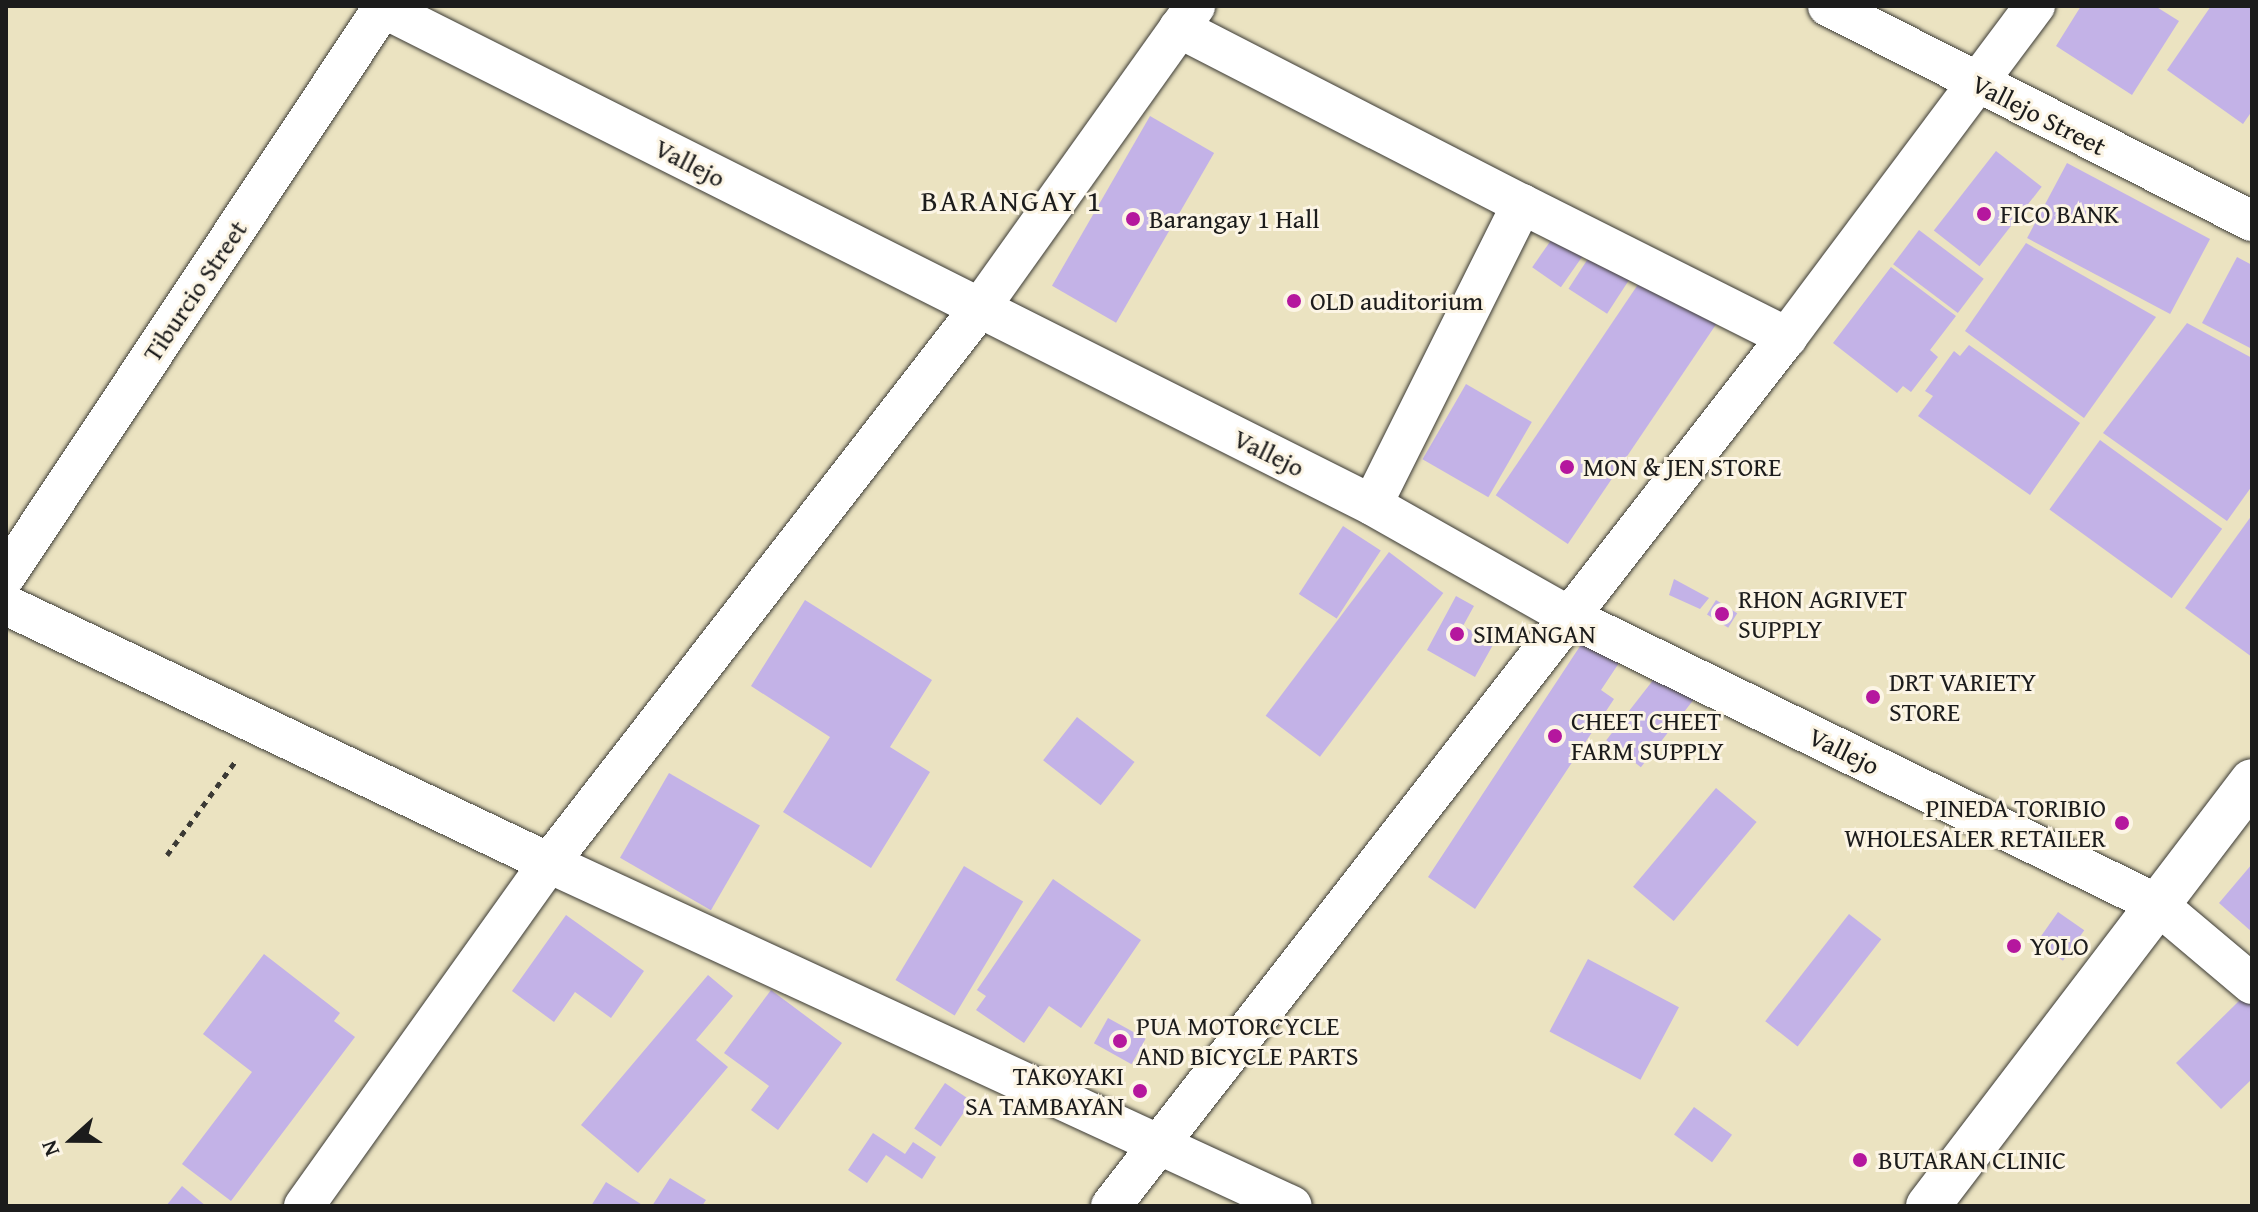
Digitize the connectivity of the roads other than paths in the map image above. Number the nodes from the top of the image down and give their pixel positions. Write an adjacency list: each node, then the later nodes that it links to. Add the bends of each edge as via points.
1 (1828, 6): 5 (street, Vallejo Street)
2 (2035, 6): 5 (street)
3 (382, 7): 8 (street, Vallejo); 11 (street, Tiburcio Street)
4 (1187, 17): 6 (street); 8 (street)
5 (1978, 84): 7 (street, Vallejo Street); 9 (street)
6 (1522, 204): 9 (street); 10 (street)
7 (2252, 221)
8 (979, 309): 10 (street, Vallejo); 15 (street)
9 (1787, 337): 13 (street)
10 (1372, 505): 13 (street, Vallejo)
11 (6, 575)
12 (6, 605): 15 (street)
13 (1570, 617): 16 (street, Vallejo); 18 (street)
14 (2252, 781): 16 (main road)
15 (549, 863): 18 (street); 19 (street)
16 (2157, 904): 17 (street, Vallejo); 22 (main road)
17 (2252, 984)
18 (1160, 1142): 20 (street); 21 (street)
19 (304, 1206)
20 (1111, 1206)
21 (1292, 1206)
22 (1928, 1206)

